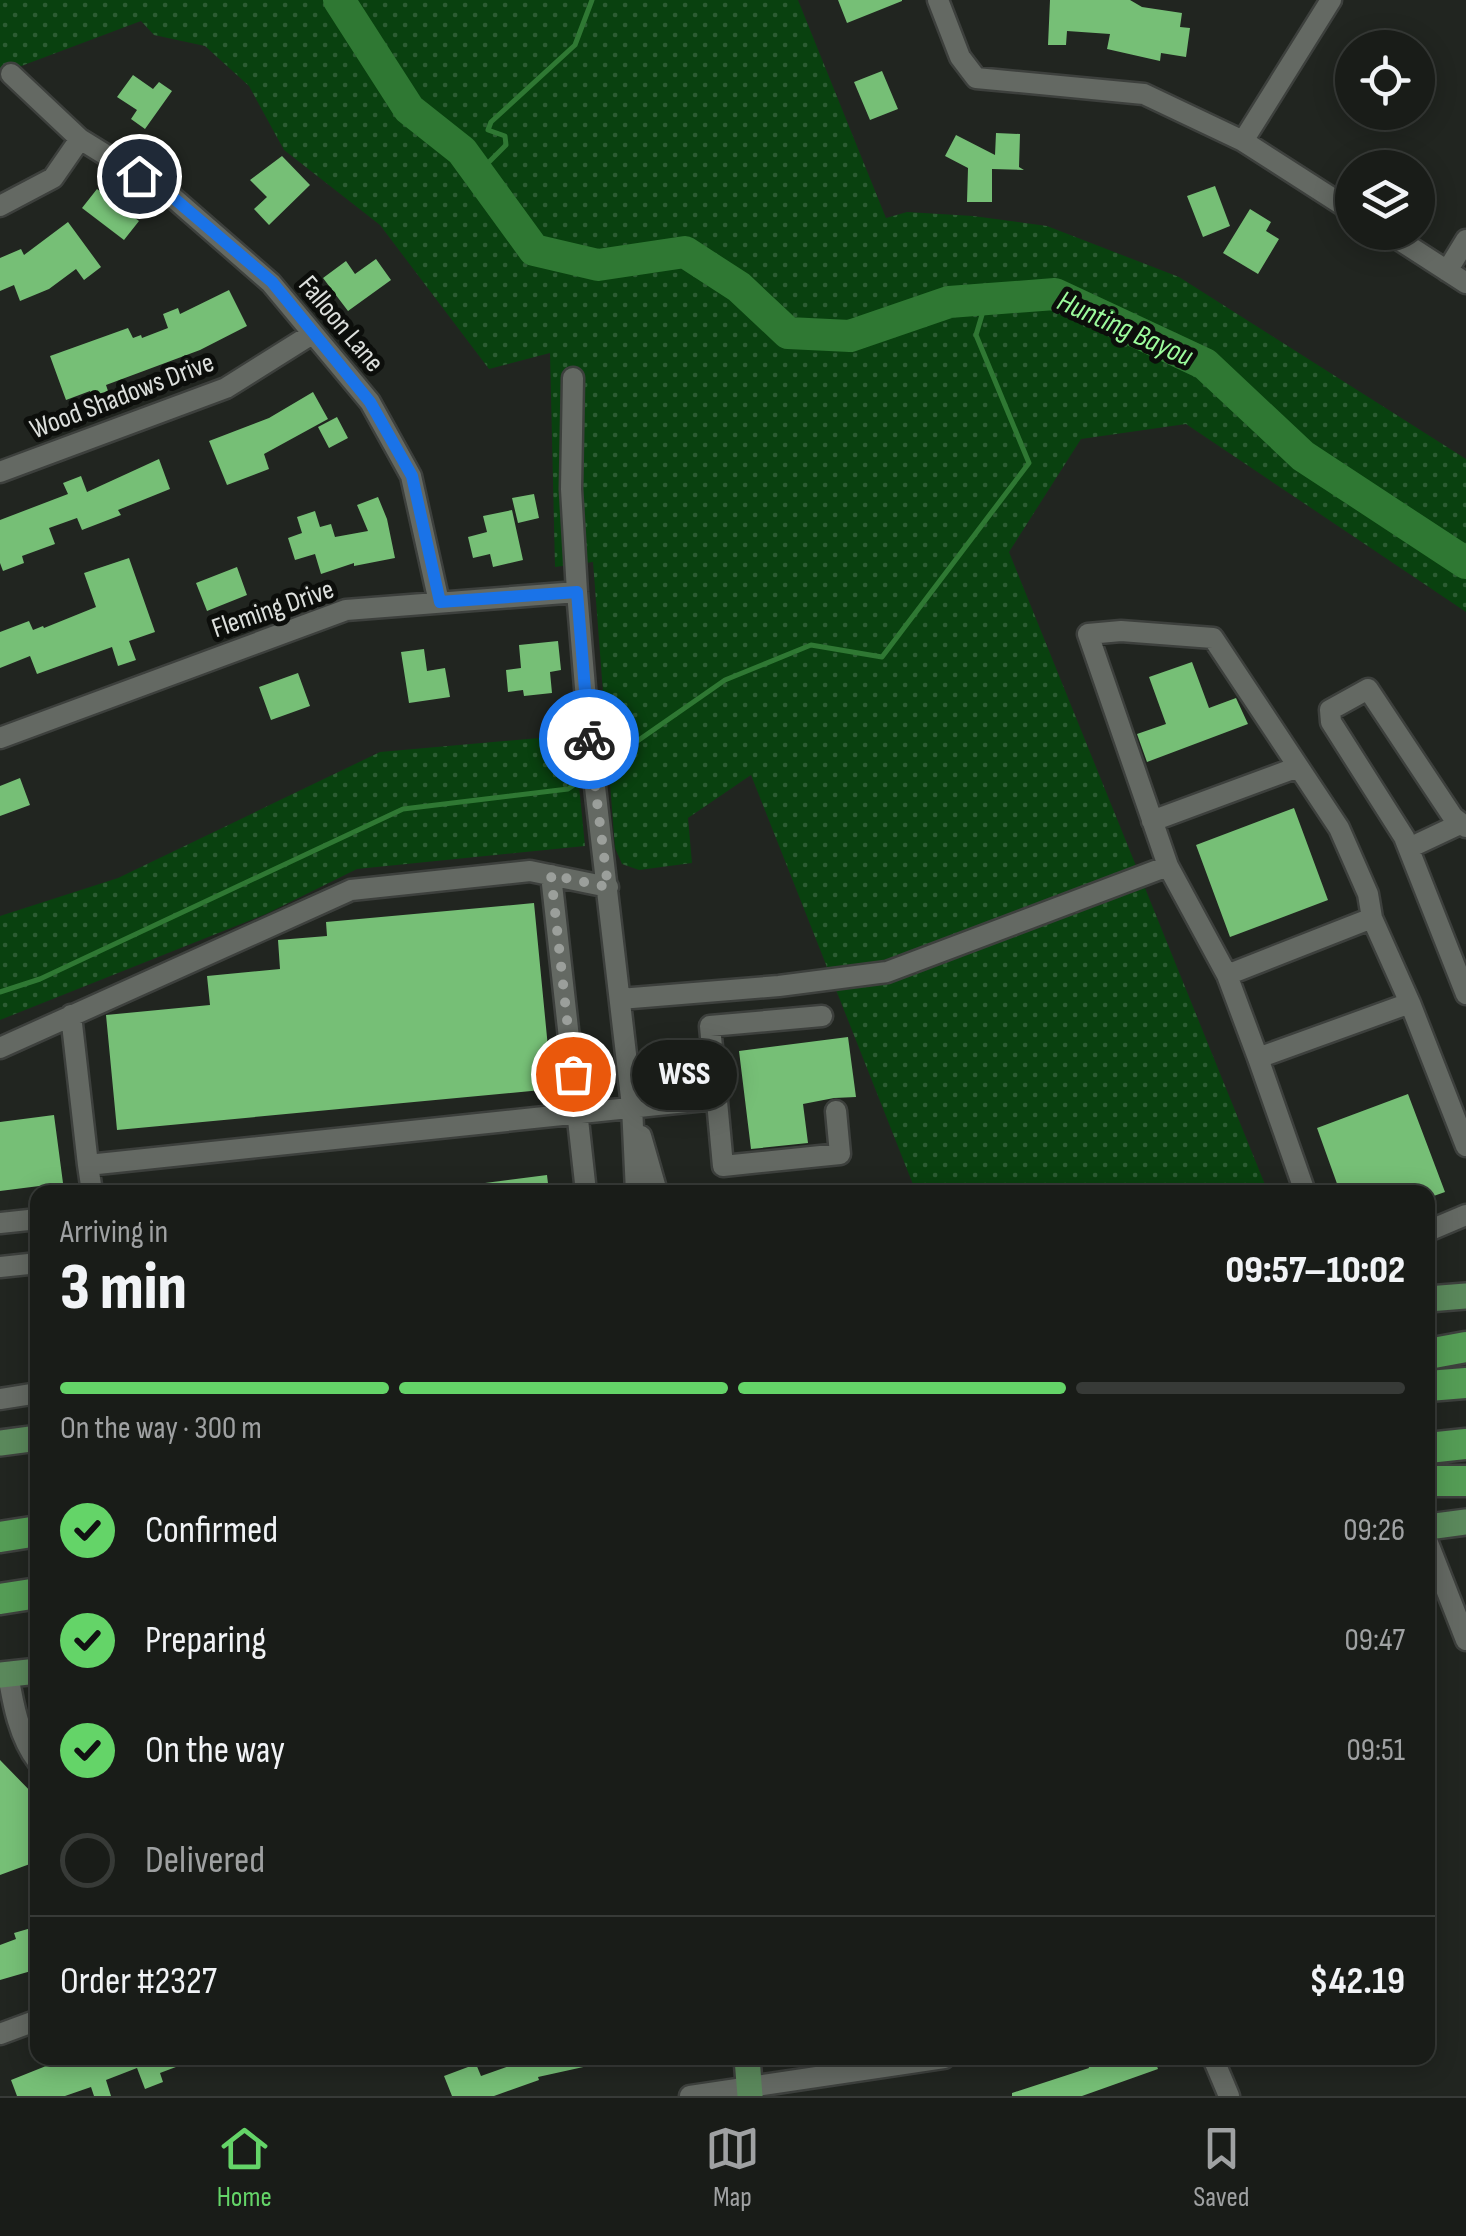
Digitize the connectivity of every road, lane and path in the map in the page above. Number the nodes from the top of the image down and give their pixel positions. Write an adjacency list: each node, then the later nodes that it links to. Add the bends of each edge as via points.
1 (938, 0): 5 (street, via 960,57 976,78 1144,94)
2 (1332, 0): 5 (street)
3 (10, 74): 4 (street, Falloon Lane)
4 (80, 140): 7 (street, via 54,178); 12 (street, Falloon Lane, via 169,194 272,282)
5 (1243, 140): 6 (street)
6 (1335, 199)
7 (0, 206)
8 (1466, 240): 10 (street)
9 (1415, 250): 10 (street)
10 (1447, 271): 11 (street)
11 (1466, 283)
12 (312, 334): 14 (street, Wood Shadows Drive, via 226,388); 16 (street, Falloon Lane, via 370,402 412,476)
13 (574, 378): 15 (street, via 570,489)
14 (0, 472)
15 (577, 592): 16 (street, Fleming Drive); 24 (street)
16 (440, 602): 17 (street, Fleming Drive, via 346,610)
17 (0, 738)
18 (1298, 768): 19 (street); 19 (street, via 1213,638 1088,634); 25 (street, via 1338,828)
19 (1152, 820): 22 (street)
20 (1463, 826): 21 (street); 21 (street, via 1372,694 1360,692 1329,716)
21 (1410, 848): 27 (street)
22 (1168, 866): 26 (street); 28 (street, via 888,972)
23 (551, 875): 24 (street); 30 (street, via 530,871 350,890); 37 (street)
24 (608, 887): 28 (street)
25 (1372, 918): 26 (street); 29 (street)
26 (1227, 975): 33 (street)
27 (1466, 994)
28 (620, 998): 35 (street)
29 (1410, 1003): 33 (street); 38 (street)
30 (71, 1015): 32 (street); 39 (street)
31 (822, 1016): 34 (street, via 710,1026)
32 (0, 1048)
33 (1258, 1058): 44 (street)
34 (716, 1098): 35 (street); 36 (street, via 724,1166 840,1154)
35 (632, 1106): 37 (street); 42 (street); 43 (street)
36 (836, 1111)
37 (578, 1113): 39 (street); 41 (street)
38 (1466, 1146)
39 (88, 1164): 40 (street)
40 (91, 1185)
41 (585, 1185)
42 (636, 1185)
43 (655, 1185)
44 (1303, 1185)
45 (1466, 1215): 48 (street)
46 (30, 1220): 47 (street)
47 (0, 1223)
48 (1435, 1228)
49 (30, 1264): 50 (street)
50 (0, 1267)
51 (1466, 1296): 52 (main road)
52 (1435, 1299)
53 (1466, 1346): 54 (highway)
54 (1435, 1353)
55 (1466, 1382): 56 (highway)
56 (1435, 1385)
57 (30, 1394): 58 (street)
58 (0, 1399)
59 (30, 1439): 60 (main road)
60 (0, 1443)
61 (1466, 1444): 62 (highway)
62 (1435, 1447)
63 (1435, 1481): 64 (highway)
64 (1466, 1482)
65 (1466, 1522): 66 (main road)
66 (1435, 1526)
67 (30, 1531): 68 (highway)
68 (0, 1537)
69 (1435, 1560): 72 (street)
70 (30, 1593): 71 (highway)
71 (0, 1599)
72 (1465, 1635)
73 (30, 1672): 74 (main road)
74 (4, 1674): 75 (street)
75 (30, 1744)
76 (30, 2023): 77 (street)
77 (0, 2034)
78 (747, 2065): 81 (main road)
79 (903, 2065): 81 (street)
80 (1217, 2065): 83 (street)
81 (749, 2091): 82 (street)
82 (690, 2096)
83 (1229, 2096)

